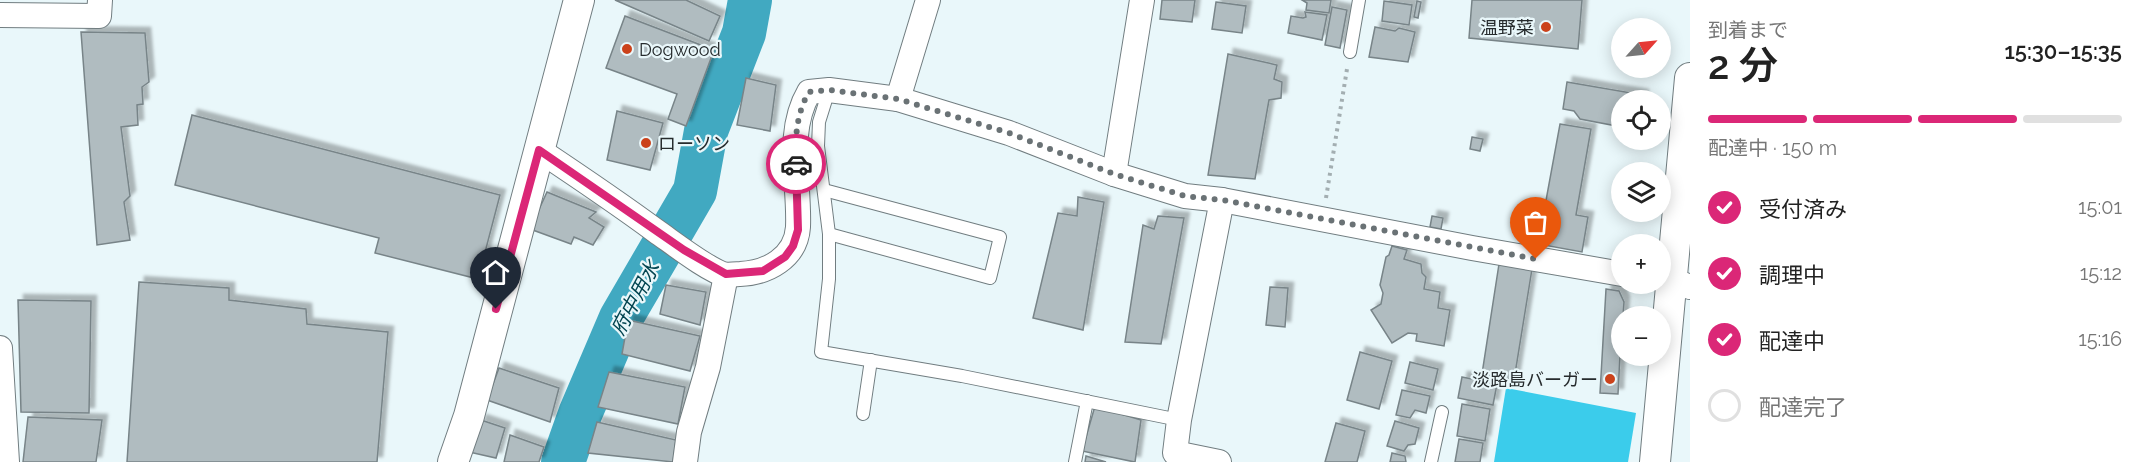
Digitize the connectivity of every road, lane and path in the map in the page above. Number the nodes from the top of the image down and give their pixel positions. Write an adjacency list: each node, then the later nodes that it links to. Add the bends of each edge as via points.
1 (100, 0): 6 (street, via 99,16)
2 (579, 0): 11 (street)
3 (928, 0): 10 (street)
4 (1142, 0): 12 (street)
5 (1359, 0): 7 (lane)
6 (0, 15)
7 (1350, 52): 15 (path)
8 (1690, 78): 19 (street)
9 (829, 90): 10 (street); 13 (lane, via 819,122); 18 (street, via 809,92 799,118 795,147 798,230 793,246 785,257 763,271)
10 (898, 99): 12 (street, via 1009,133)
11 (539, 150): 18 (street, via 684,250); 27 (street, via 469,416)
12 (1114, 174): 14 (street, via 1185,196)
13 (824, 190): 16 (lane); 16 (lane, via 1000,237 990,278)
14 (1222, 200): 15 (street); 25 (street)
15 (1323, 219): 17 (street)
16 (829, 234): 21 (lane, via 829,279 821,352)
17 (1611, 272)
18 (726, 274): 28 (street)
19 (1674, 282): 32 (street)
20 (0, 348): 26 (street)
21 (871, 360): 22 (lane); 24 (lane)
22 (1087, 401): 25 (lane); 29 (lane)
23 (1442, 412): 31 (lane)
24 (863, 414)
25 (1179, 420): 30 (street, via 1175,453)
26 (7, 462)
27 (453, 462)
28 (685, 462)
29 (1075, 462)
30 (1219, 462)
31 (1431, 462)
32 (1655, 462)

